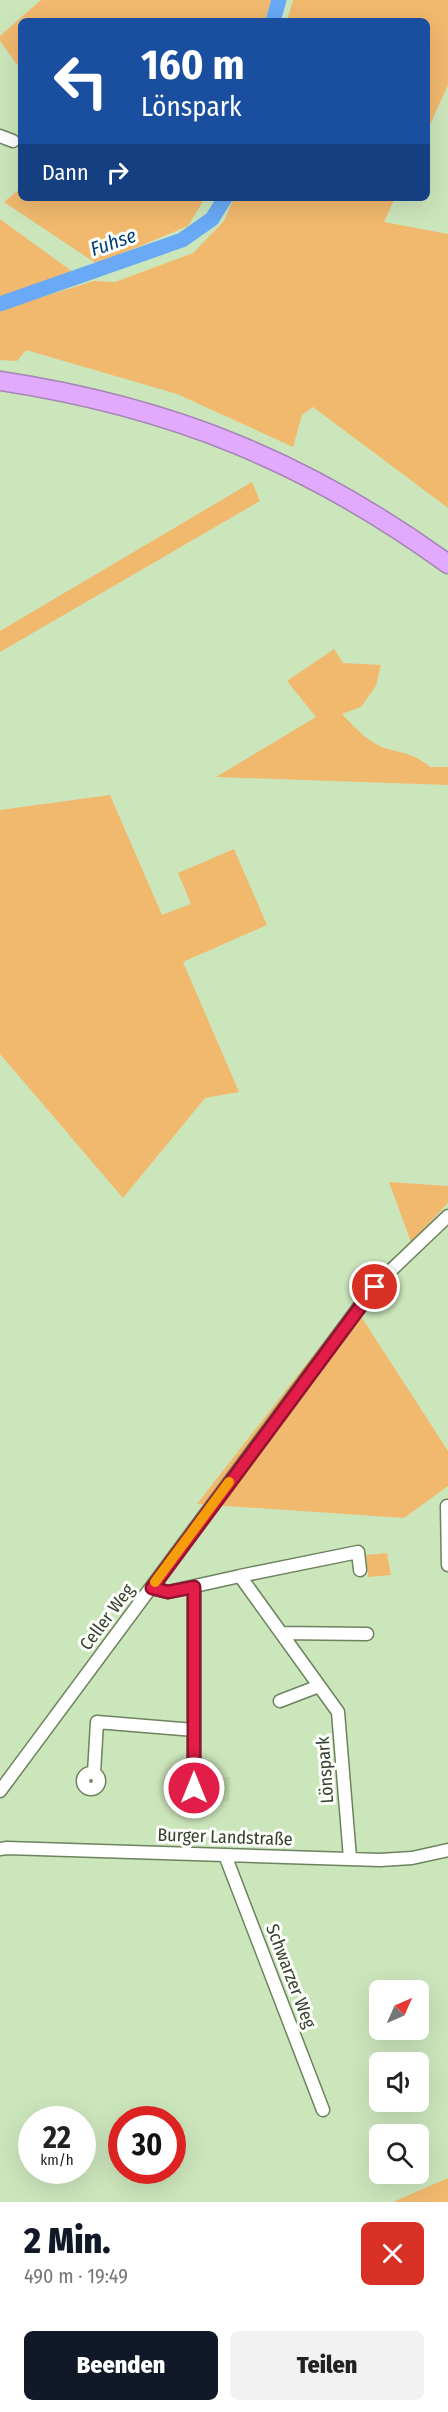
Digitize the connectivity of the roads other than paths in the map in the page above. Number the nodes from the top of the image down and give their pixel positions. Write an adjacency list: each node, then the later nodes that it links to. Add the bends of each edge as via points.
1 (0, 136): 2 (street)
2 (13, 141)
3 (0, 381): 4 (highway, via 124,405 245,446 353,501)
4 (448, 564)
5 (448, 1216): 12 (street, Celler Weg, via 365,1299)
6 (447, 1506): 7 (street)
7 (448, 1545): 8 (street)
8 (448, 1565)
9 (360, 1570): 10 (street, via 358,1552)
10 (240, 1576): 11 (street); 13 (street, Lönspark)
11 (194, 1587): 12 (street, via 168,1592); 17 (street)
12 (152, 1588): 19 (street, Celler Weg)
13 (282, 1633): 14 (street); 15 (street, Lönspark)
14 (367, 1634)
15 (319, 1686): 16 (street); 24 (street, Lönspark, via 338,1712)
16 (280, 1701)
17 (194, 1730): 18 (street, via 98,1722); 20 (street)
18 (94, 1773)
19 (0, 1791)
20 (190, 1810)
21 (0, 1850): 23 (street, Burger Landstraße)
22 (448, 1850): 24 (street, Burger Landstraße, via 412,1858)
23 (225, 1856): 24 (street, Burger Landstraße); 25 (street, Schwarzer Weg)
24 (350, 1858)
25 (323, 2110)

